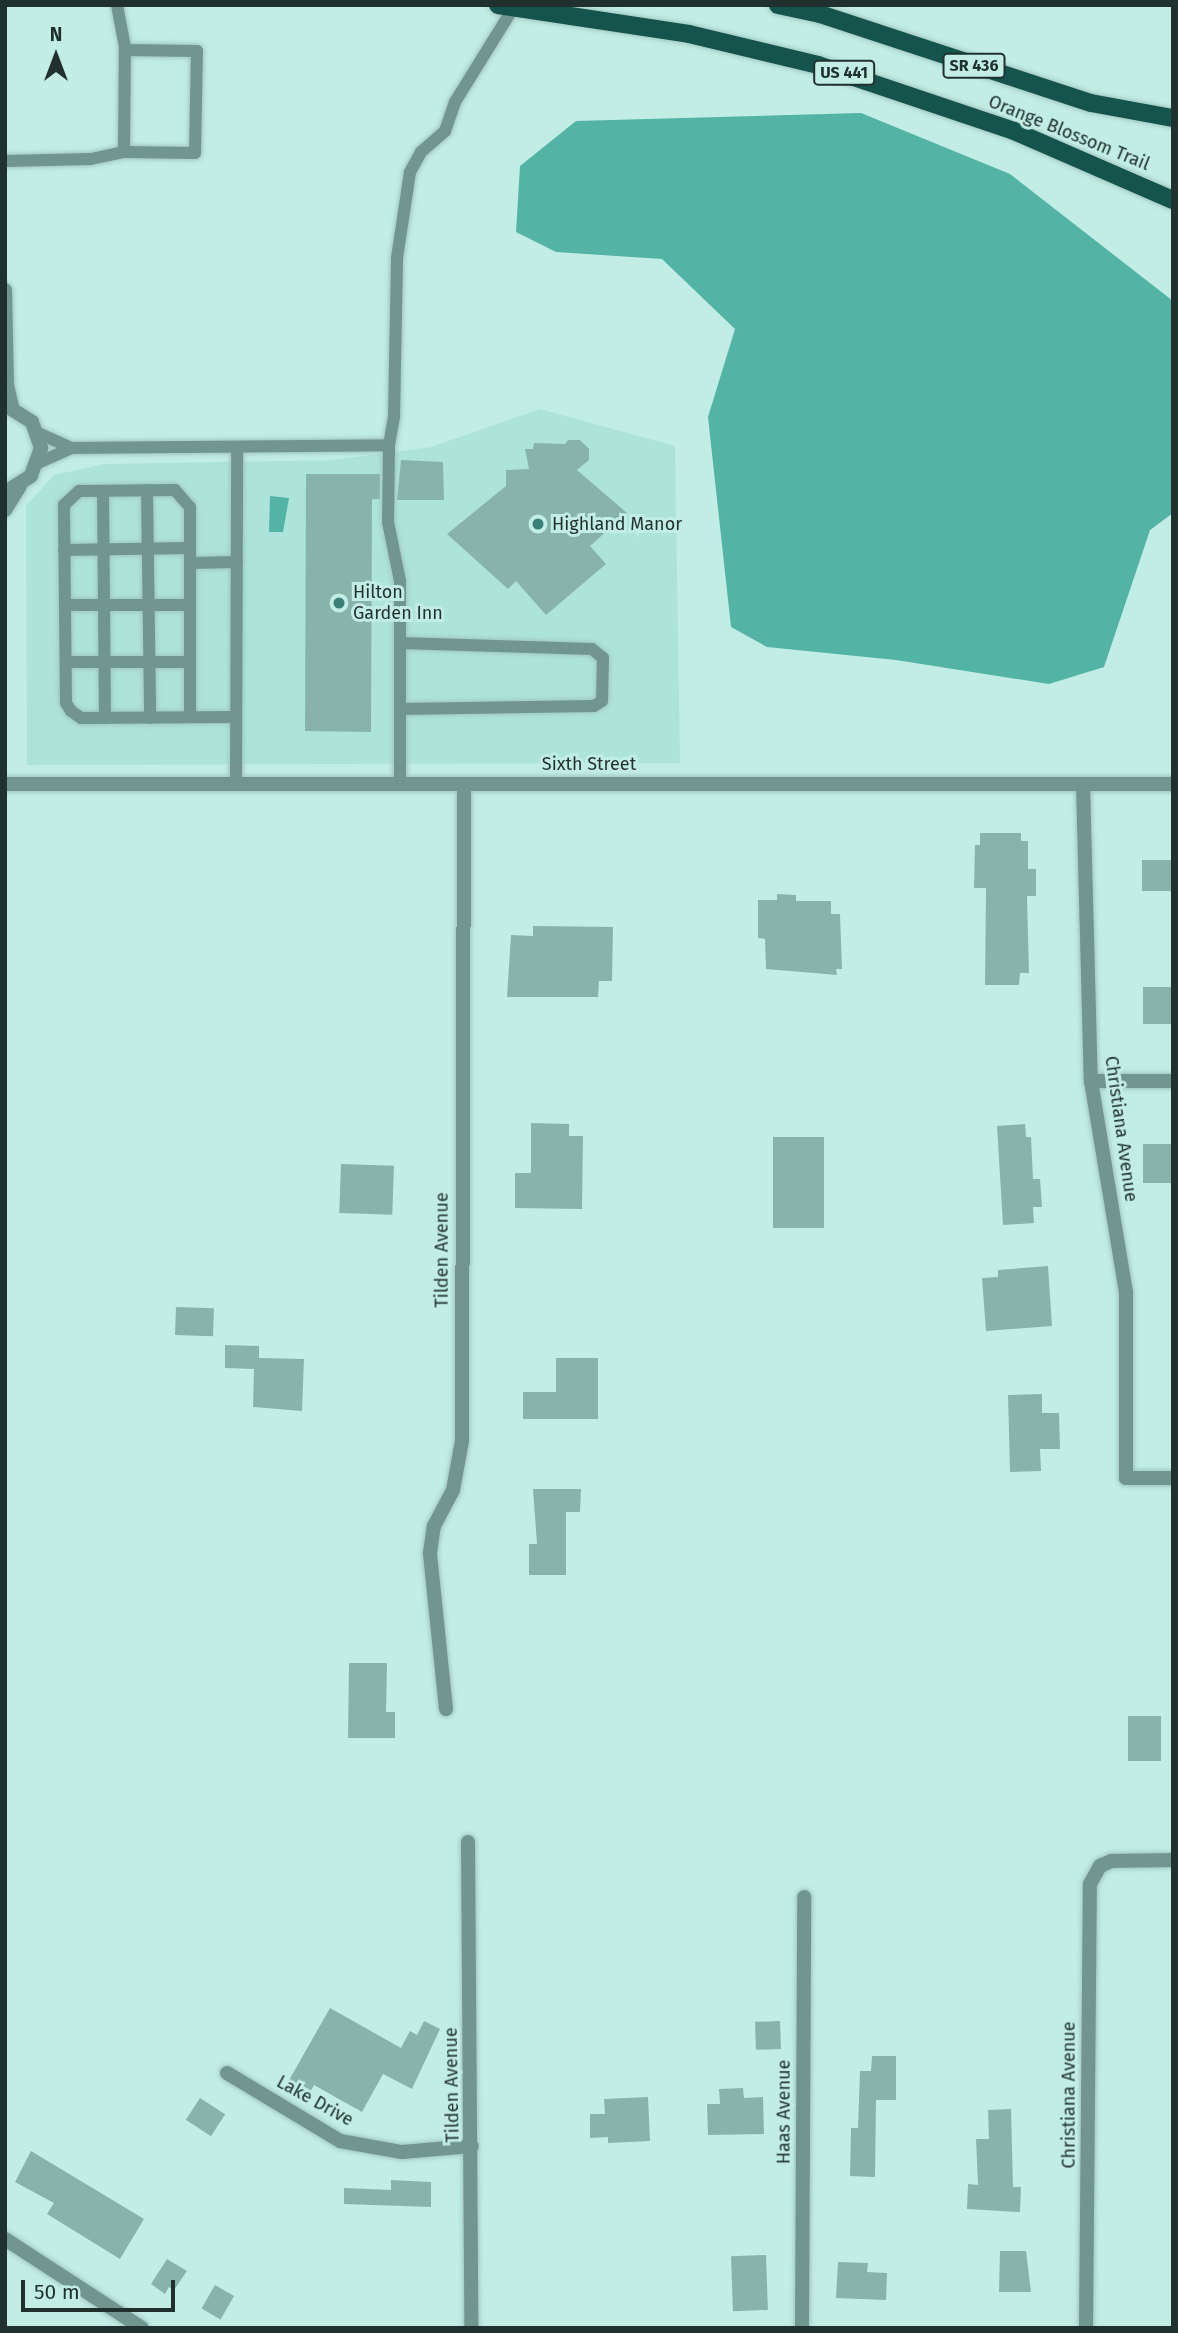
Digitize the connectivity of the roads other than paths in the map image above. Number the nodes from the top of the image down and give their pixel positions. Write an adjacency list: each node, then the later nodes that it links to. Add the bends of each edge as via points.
1 (117, 5): 4 (lane)
2 (778, 5): 5 (main road, SR 436, via 820,13 1091,103)
3 (506, 6): 8 (main road, Orange Blossom Trail / US 441, via 689,34 888,86 1060,149); 12 (lane, via 454,103 445,131 421,152 410,172 397,258 394,417)
4 (125, 50): 6 (lane); 6 (lane, via 197,51 197,64 195,153)
5 (1173, 118)
6 (124, 152): 7 (lane, via 91,159)
7 (5, 161)
8 (1173, 200)
9 (5, 290): 10 (street)
10 (9, 406): 11 (street)
11 (38, 433): 14 (lane); 15 (street)
12 (389, 445): 13 (lane); 31 (lane, via 388,522 400,581)
13 (237, 447): 14 (lane); 25 (lane)
14 (71, 449): 15 (lane)
15 (38, 463): 16 (street)
16 (20, 486): 19 (street); 20 (street)
17 (147, 490): 18 (lane); 21 (lane, via 175,490 185,496 190,507); 23 (lane)
18 (103, 491): 22 (lane); 24 (lane, via 79,491 64,505)
19 (5, 492)
20 (5, 510)
21 (190, 548): 23 (lane); 26 (lane)
22 (103, 549): 23 (lane); 24 (lane); 28 (lane)
23 (148, 549): 29 (lane)
24 (64, 550): 27 (lane)
25 (237, 562): 26 (lane); 38 (lane)
26 (190, 563): 30 (lane)
27 (65, 605): 28 (lane); 32 (lane)
28 (104, 605): 29 (lane); 33 (lane)
29 (149, 605): 30 (lane); 34 (lane)
30 (190, 605): 35 (lane)
31 (401, 643): 36 (lane); 36 (lane, via 592,649 603,658 602,701 594,706)
32 (66, 662): 33 (lane); 39 (lane, via 66,703 71,711 82,718)
33 (105, 662): 34 (lane); 39 (lane)
34 (149, 662): 35 (lane); 40 (lane)
35 (190, 662): 37 (lane)
36 (400, 709): 41 (lane)
37 (190, 717): 38 (lane); 40 (lane)
38 (236, 717): 45 (lane)
39 (105, 718): 40 (lane)
40 (150, 718)
41 (400, 783): 42 (street, Sixth Street); 45 (street, Sixth Street)
42 (464, 783): 43 (street, Sixth Street); 50 (street, Tilden Avenue, via 462,1441 453,1490 433,1526 430,1553)
43 (1083, 783): 46 (street, Sixth Street); 47 (street, Christiana Avenue)
44 (5, 784): 45 (street, Sixth Street)
45 (236, 784)
46 (1173, 784)
47 (1091, 1081): 48 (street); 49 (street, Christiana Avenue, via 1126,1292 1126,1478)
48 (1173, 1081)
49 (1173, 1478)
50 (446, 1709)
51 (468, 1842): 55 (street, Tilden Avenue)
52 (1173, 1860): 60 (street, Christiana Avenue, via 1111,1861 1100,1866 1090,1884)
53 (804, 1897): 59 (street, Haas Avenue)
54 (227, 2073): 55 (street, Lake Drive, via 340,2141 402,2152)
55 (472, 2146): 58 (street, Tilden Avenue)
56 (5, 2238): 57 (street)
57 (142, 2328)
58 (471, 2328)
59 (802, 2328)
60 (1086, 2328)

